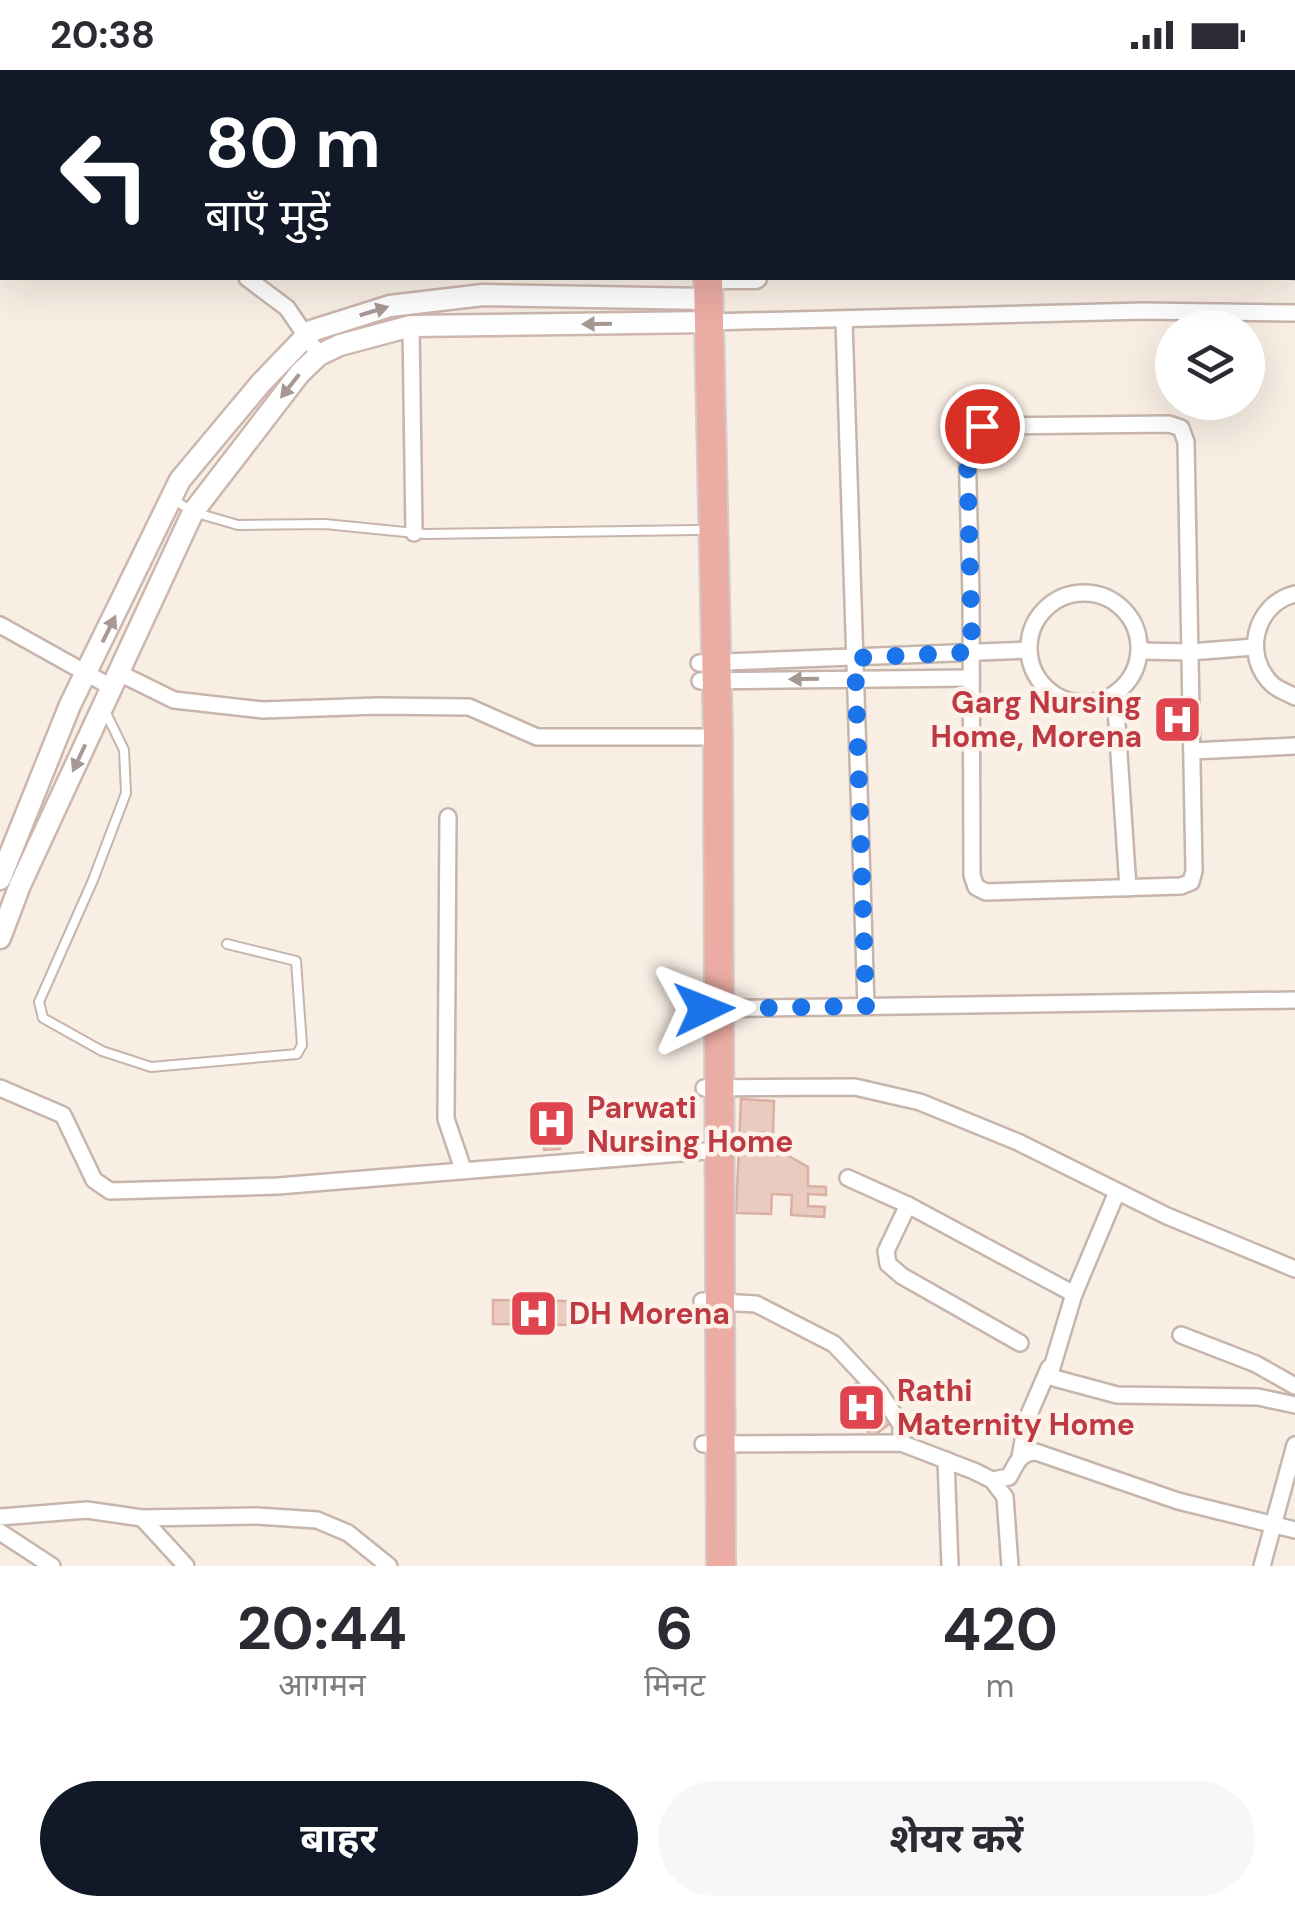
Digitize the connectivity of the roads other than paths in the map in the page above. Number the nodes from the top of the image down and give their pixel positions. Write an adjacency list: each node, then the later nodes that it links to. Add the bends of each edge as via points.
1 (250, 280): 7 (street, via 287,308)
2 (750, 280): 3 (street)
3 (702, 296): 5 (street); 6 (street, one-way to 6); 7 (street, one-way to 3, via 390,306 483,295); 11 (highway); 23 (highway)
4 (1295, 313): 5 (street)
5 (844, 321): 21 (street)
6 (410, 326): 8 (street); 12 (street)
7 (306, 336): 8 (street); 9 (street)
8 (319, 355): 10 (street, one-way to 10)
9 (170, 498): 10 (lane); 24 (street, one-way to 9)
10 (193, 512): 12 (lane, via 238,525); 27 (street)
11 (697, 530): 12 (lane); 23 (highway)
12 (414, 533)
13 (1295, 594): 15 (street, via 1281,597 1261,618)
14 (0, 625): 24 (street)
15 (1254, 646): 16 (street); 22 (street)
16 (1234, 648): 20 (street); 22 (street)
17 (1028, 650): 18 (street, via 1035,620 1056,599 1086,591 1114,600 1134,622); 19 (street); 28 (street, via 1034,674 1049,692 1071,703 1096,704)
18 (1141, 651): 20 (street); 28 (street, via 1134,675)
19 (972, 652): 20 (street, via 972,433 982,426 1168,424 1180,428 1186,442); 21 (street); 26 (street)
20 (1190, 652): 33 (street)
21 (855, 658): 23 (street); 25 (street)
22 (1260, 670): 29 (street, via 1275,688)
23 (707, 672): 25 (street, one-way to 23); 31 (highway)
24 (86, 674): 27 (street); 35 (street)
25 (855, 678): 26 (street); 40 (street)
26 (972, 678): 36 (street, via 976,887)
27 (114, 680): 30 (street); 31 (street, via 174,700 263,710 468,708 538,736)
28 (1115, 694): 36 (street)
29 (1295, 697)
30 (102, 708): 37 (street, one-way to 37); 38 (lane, via 124,750 126,793 39,1002 43,1018 102,1051 151,1067 297,1054 302,1044 296,962)
31 (709, 737): 41 (highway)
32 (1295, 746): 33 (street)
33 (1192, 751): 36 (street, via 1192,882)
34 (448, 817): 45 (street, via 446,1119)
35 (0, 878)
36 (1128, 888)
37 (0, 938)
38 (227, 944)
39 (1295, 1000): 40 (street)
40 (866, 1006): 41 (street)
41 (710, 1009): 43 (highway)
42 (0, 1088): 45 (street, via 57,1110 94,1180 110,1191 278,1186)
43 (711, 1088): 44 (highway); 47 (street, via 855,1087 920,1102)
44 (710, 1150): 45 (street); 51 (highway)
45 (463, 1169)
46 (848, 1178): 48 (street)
47 (1117, 1192): 49 (street); 50 (street)
48 (908, 1204): 50 (street); 53 (street, via 886,1251 888,1264)
49 (1295, 1269)
50 (1074, 1294): 54 (street)
51 (710, 1301): 57 (highway); 58 (street, via 756,1304 834,1344 880,1393 901,1425)
52 (1181, 1335): 55 (street)
53 (1020, 1342)
54 (1049, 1368): 56 (street, via 1054,1378 1116,1395); 60 (street, via 1027,1418)
55 (1295, 1386)
56 (1295, 1405)
57 (711, 1443): 58 (street); 71 (highway); 72 (highway)
58 (901, 1443): 61 (street)
59 (1295, 1446): 65 (street)
60 (1020, 1457): 62 (street); 65 (street, via 1036,1452 1178,1501)
61 (946, 1460): 62 (street); 73 (street)
62 (1001, 1478): 74 (street)
63 (0, 1517): 64 (street, via 87,1510)
64 (142, 1518): 69 (street); 70 (street, via 317,1520 348,1533)
65 (1274, 1525): 66 (street); 75 (street)
66 (1295, 1530)
67 (0, 1532): 68 (street)
68 (52, 1566)
69 (186, 1566)
70 (389, 1566)
71 (706, 1566)
72 (720, 1566)
73 (950, 1566)
74 (1010, 1566)
75 (1262, 1566)

